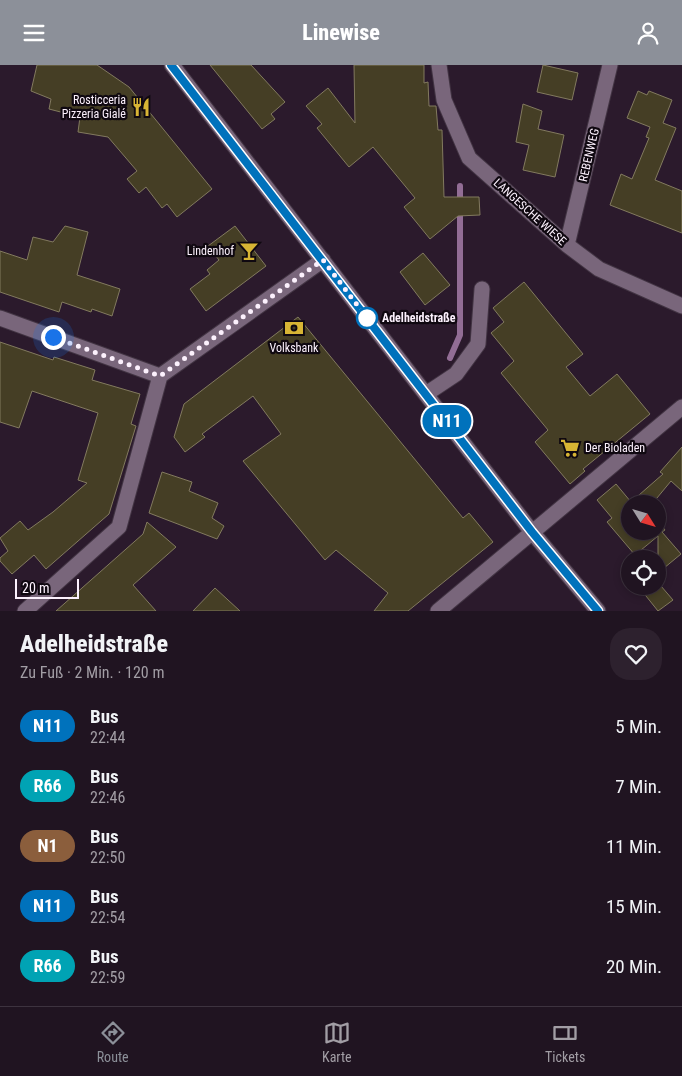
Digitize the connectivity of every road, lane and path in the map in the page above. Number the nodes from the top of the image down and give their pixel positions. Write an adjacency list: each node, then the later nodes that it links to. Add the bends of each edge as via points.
1 (172, 65): 5 (street)
2 (439, 65): 4 (street, LANGESCHE WIESE, via 444,100 470,158)
3 (610, 65): 4 (street, REBENWEG)
4 (567, 245): 7 (street, LANGESCHE WIESE, via 599,269)
5 (323, 260): 9 (street); 10 (street)
6 (482, 289): 10 (street, via 478,344 456,373)
7 (682, 307)
8 (0, 318): 9 (street)
9 (160, 376): 13 (street, via 119,527)
10 (426, 394): 12 (street)
11 (682, 407): 12 (street)
12 (532, 532): 14 (street); 15 (street)
13 (25, 611)
14 (438, 611)
15 (598, 611)

